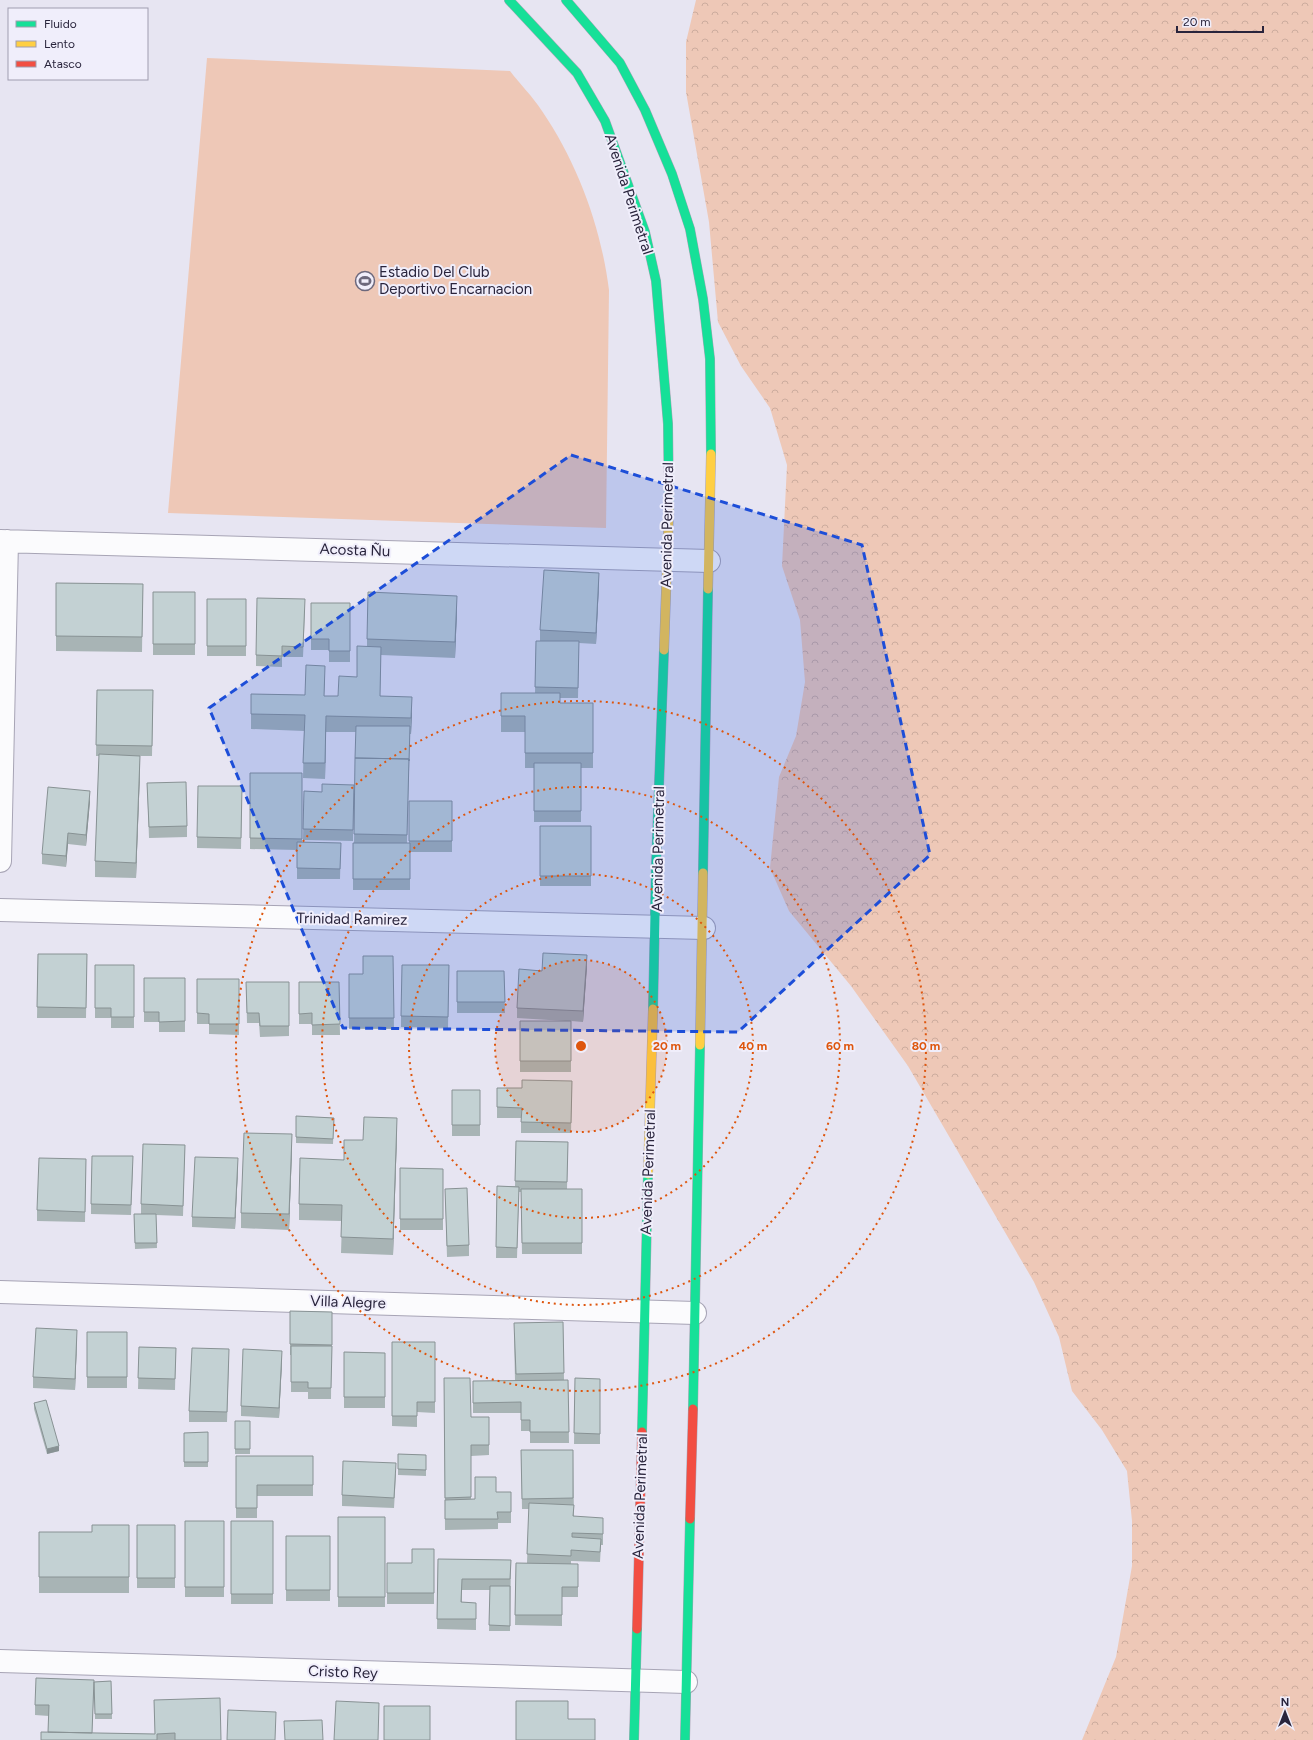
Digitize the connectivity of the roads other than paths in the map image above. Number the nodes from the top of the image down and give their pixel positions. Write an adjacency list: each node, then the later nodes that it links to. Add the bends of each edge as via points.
1 (509, 0): 4 (main road, Avenida Perimetral, via 577,73 605,121 645,232 656,282 668,424)
2 (566, 0): 5 (main road, via 620,63 645,110 672,174 690,229 703,299 710,359)
3 (4, 541): 4 (street, Acosta Ñu); 6 (street)
4 (668, 559): 5 (street, Acosta Ñu); 8 (main road, Avenida Perimetral)
5 (709, 561): 9 (main road)
6 (0, 861)
7 (0, 910): 8 (street, Trinidad Ramirez)
8 (656, 927): 9 (street, Trinidad Ramirez); 11 (main road, Avenida Perimetral)
9 (704, 928): 12 (main road, via 700,1010)
10 (0, 1292): 11 (street, Villa Alegre)
11 (644, 1311): 12 (street, Villa Alegre); 14 (main road, Avenida Perimetral)
12 (696, 1313): 15 (main road)
13 (0, 1661): 14 (street, Cristo Rey)
14 (635, 1681): 15 (street, Cristo Rey); 16 (main road, Avenida Perimetral)
15 (686, 1682): 17 (main road)
16 (634, 1740)
17 (684, 1740)

